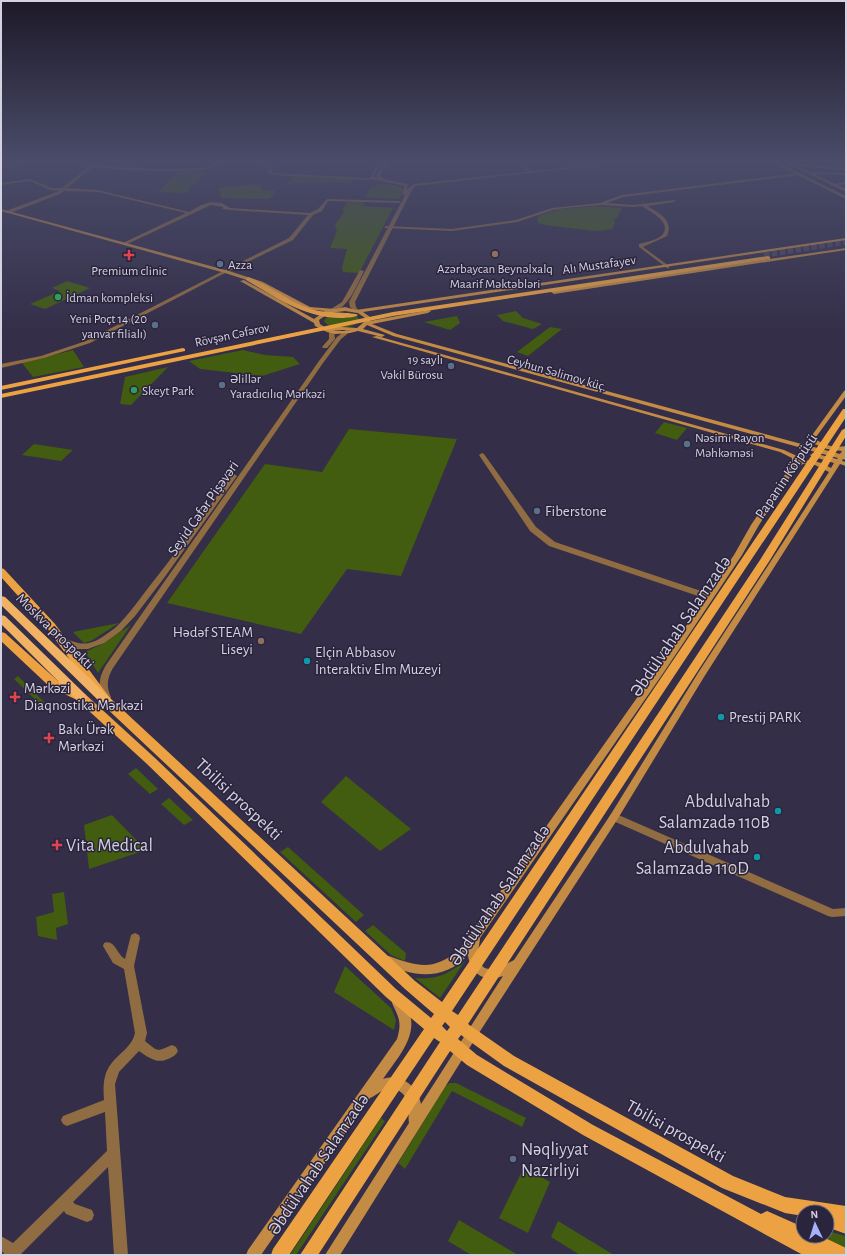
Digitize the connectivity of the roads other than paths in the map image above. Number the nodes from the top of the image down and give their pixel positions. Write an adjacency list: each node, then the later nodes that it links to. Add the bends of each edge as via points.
1 (28, 219): 10 (main road)
2 (179, 219): 10 (street)
3 (308, 219): 18 (street, via 291,239)
4 (392, 219): 8 (street)
5 (393, 219): 8 (street)
6 (524, 219): 8 (street, via 445,231)
7 (662, 219): 17 (street, via 667,228 665,235 641,247)
8 (388, 228): 16 (street)
9 (846, 240): 11 (main road, Alı Mustafayev)
10 (126, 245): 18 (main road)
11 (805, 246): 13 (main road, via 798,250); 14 (main road, Alı Mustafayev)
12 (846, 249): 13 (main road, Alı Mustafayev)
13 (819, 253): 15 (main road, Alı Mustafayev)
14 (765, 255): 15 (main road, via 778,254 780,257); 17 (main road, Alı Mustafayev); 20 (main road, Alı Mustafayev)
15 (776, 259): 26 (main road, Alı Mustafayev)
16 (369, 264): 23 (street, via 344,303); 25 (street, via 352,305)
17 (667, 267): 21 (main road, Alı Mustafayev)
18 (225, 272): 19 (main road); 24 (main road); 35 (street, via 88,342 49,355)
19 (248, 279): 21 (main road, via 305,310 324,316 349,316); 22 (main road)
20 (467, 301): 21 (main road, Rövşən Cəfərov); 32 (main road, Rövşən Cəfərov)
21 (413, 306): 25 (main road, Alı Mustafayev); 26 (main road, via 406,308 411,312); 36 (main road, Rövşən Cəfərov)
22 (309, 308): 23 (main road, Alı Mustafayev); 24 (main road, via 307,312)
23 (333, 310): 25 (main road, Alı Mustafayev); 27 (main road, via 322,314)
24 (296, 311): 27 (main road)
25 (356, 311): 28 (main road, Ceyhun Səlimov küç., via 366,316)
26 (421, 312): 28 (main road, Alı Mustafayev)
27 (316, 322): 29 (main road); 30 (main road, via 320,327)
28 (368, 322): 31 (main road, Alı Mustafayev, via 362,327); 33 (main road, Ceyhun Səlimov küç.)
29 (288, 328): 32 (main road, via 298,328 304,332 302,335); 38 (main road)
30 (331, 331): 31 (main road); 32 (main road); 64 (street, Seyid Cəfər Pişəvəri, via 332,339)
31 (348, 331): 34 (main road, Ceyhun Səlimov küç.); 66 (street, Seyid Cəfər Pişəvəri, via 339,338 326,356)
32 (299, 334): 36 (main road, Rövşən Cəfərov); 37 (main road, via 82,382); 43 (main road, Ceyhun Səlimov küç., via 331,328 360,330)
33 (395, 335): 34 (main road, via 389,334 384,337); 51 (main road, Ceyhun Səlimov küç.)
34 (387, 340): 42 (main road, Ceyhun Səlimov küç.)
35 (1, 366)
36 (98, 373): 37 (main road, Rövşən Cəfərov); 40 (main road, Rövşən Cəfərov)
37 (44, 387): 41 (main road, Rövşən Cəfərov)
38 (1, 388)
39 (846, 392): 47 (main road, Əbdülvahab Salamzadə)
40 (1, 393)
41 (1, 396)
42 (586, 397): 43 (main road); 48 (main road, Ceyhun Səlimov küç.)
43 (615, 400): 46 (main road, Ceyhun Səlimov küç.)
44 (846, 411): 57 (main road, Papanin Körpüsü)
45 (846, 430): 60 (main road, Papanin Körpüsü)
46 (733, 432): 48 (main road); 49 (main road, Ceyhun Səlimov küç.)
47 (814, 437): 50 (main road, via 818,444); 51 (main road, Əbdülvahab Salamzadə)
48 (744, 441): 49 (main road); 55 (main road, Ceyhun Səlimov küç., via 787,453 795,457)
49 (763, 441): 51 (main road, Ceyhun Səlimov küç.)
50 (846, 449): 53 (main road)
51 (805, 450): 53 (main road); 55 (main road, Əbdülvahab Salamzadə)
52 (482, 455): 63 (street, via 533,530 552,544)
53 (842, 459): 54 (main road); 56 (main road)
54 (846, 464)
55 (795, 466): 56 (main road, via 799,463 811,463 826,468); 61 (main road, Əbdülvahab Salamzadə)
56 (830, 474): 62 (main road)
57 (749, 556): 59 (main road, Əbdülvahab Salamzadə)
58 (1, 571): 73 (main road, Tbilisi prospekti)
59 (739, 571): 61 (main road); 70 (main road, Əbdülvahab Salamzadə)
60 (754, 576): 62 (main road); 71 (main road)
61 (722, 579): 63 (main road, Əbdülvahab Salamzadə)
62 (756, 590): 69 (main road)
63 (710, 597): 67 (main road, Əbdülvahab Salamzadə)
64 (144, 598): 66 (street); 73 (street, Seyid Cəfər Pişəvəri, via 122,625 98,643 78,647)
65 (1, 599): 75 (highway, Moskva prospekti)
66 (155, 600): 75 (street, Seyid Cəfər Pişəvəri, via 103,679 104,693)
67 (703, 607): 70 (main road); 78 (main road, Əbdülvahab Salamzadə)
68 (1, 618): 74 (highway, Moskva prospekti)
69 (738, 619): 71 (main road); 76 (main road)
70 (706, 622): 106 (main road, Əbdülvahab Salamzadə)
71 (722, 626): 107 (main road)
72 (1, 635): 74 (main road, Tbilisi prospekti, via 54,684)
73 (62, 641): 75 (main road, Tbilisi prospekti)
74 (81, 698): 84 (main road, Tbilisi prospekti, via 151,761)
75 (109, 704): 81 (main road, Tbilisi prospekti)
76 (614, 817): 77 (street, via 832,913); 82 (main road)
77 (846, 912)
78 (476, 935): 81 (main road, Əbdülvahab Salamzadə, via 456,960 436,969 410,970); 82 (main road, via 473,960 483,971 498,974)
79 (135, 938): 83 (street)
80 (108, 946): 83 (street, via 120,963)
81 (379, 957): 85 (main road, Tbilisi prospekti)
82 (519, 962): 85 (main road)
83 (129, 966): 86 (street, via 141,1033)
84 (391, 992): 88 (main road, Tbilisi prospekti); 89 (main road, Əbdülvahab Salamzadə, via 401,1006 406,1020 406,1030 402,1042)
85 (471, 1035): 88 (main road); 96 (main road, Tbilisi prospekti, via 498,1054 728,1182)
86 (139, 1043): 87 (street, via 156,1056 164,1057); 90 (street, via 114,1069 109,1084)
87 (172, 1051)
88 (461, 1052): 92 (main road); 93 (main road, Tbilisi prospekti, via 488,1071)
89 (363, 1098): 92 (main road, via 385,1083 404,1086 416,1103); 105 (main road, Əbdülvahab Salamzadə)
90 (110, 1104): 91 (street); 94 (street)
91 (67, 1120)
92 (412, 1127): 108 (main road)
93 (588, 1130): 109 (main road); 110 (main road, via 629,1146 769,1220)
94 (114, 1152): 95 (street); 104 (street)
95 (64, 1202): 99 (street, via 71,1209); 103 (street)
96 (785, 1205): 97 (main road); 98 (main road, Tbilisi prospekti)
97 (795, 1208)
98 (846, 1214)
99 (87, 1215)
100 (835, 1222): 101 (main road)
101 (846, 1226)
102 (1, 1243): 103 (street)
103 (12, 1253)
104 (121, 1255)
105 (253, 1255)
106 (279, 1255)
107 (308, 1255)
108 (332, 1255)
109 (820, 1255)
110 (843, 1255)

